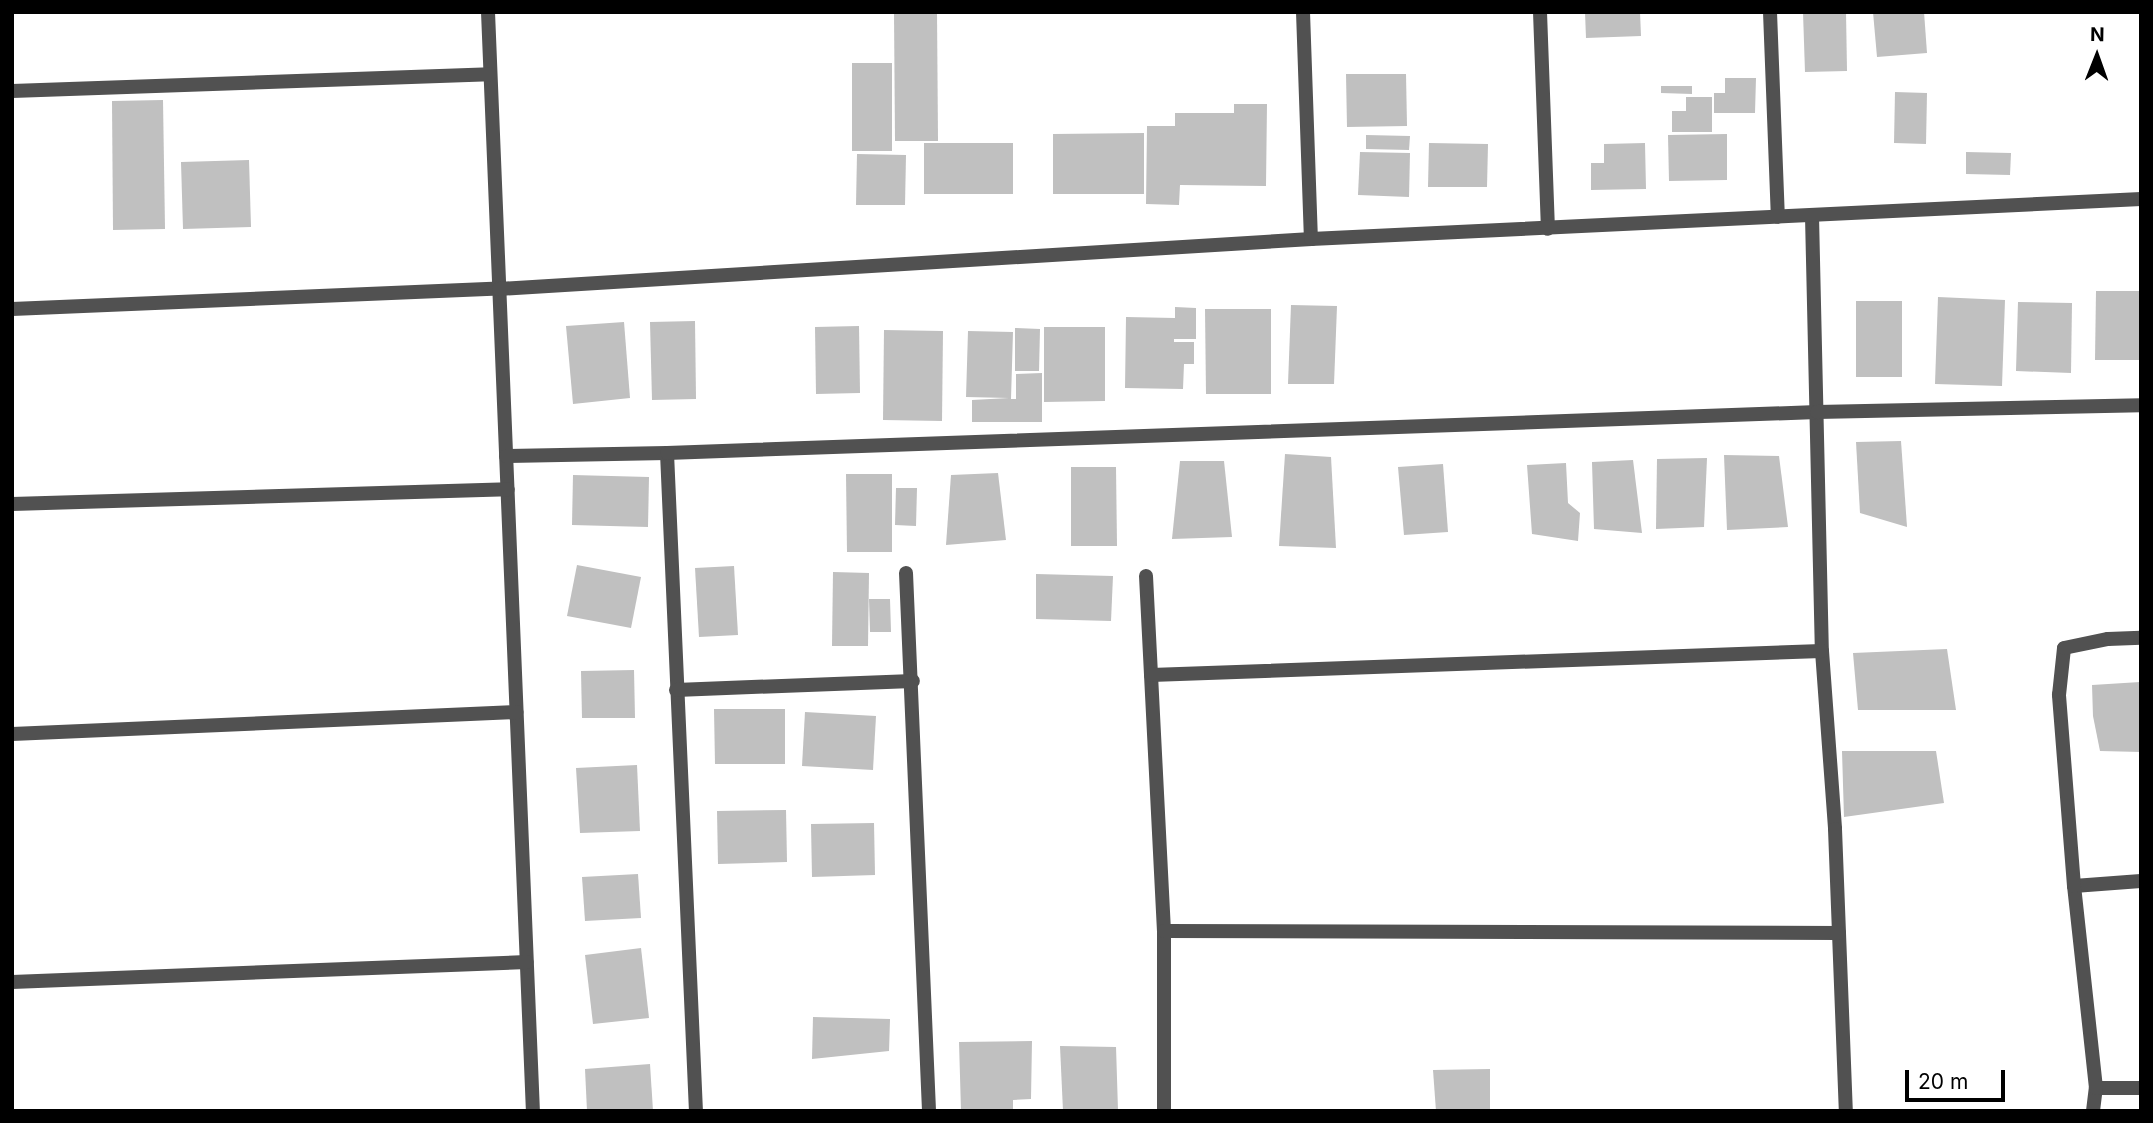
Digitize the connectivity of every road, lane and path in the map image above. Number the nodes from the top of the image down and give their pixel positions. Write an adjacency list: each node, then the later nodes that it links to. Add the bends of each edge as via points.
1 (488, 12): 5 (street)
2 (1303, 12): 11 (street)
3 (1540, 12): 10 (street)
4 (1770, 12): 9 (street)
5 (490, 74): 6 (street); 12 (street)
6 (12, 90)
7 (2141, 199): 8 (street)
8 (1812, 216): 9 (street); 15 (street)
9 (1778, 217): 10 (street)
10 (1548, 229): 11 (street)
11 (1311, 239): 12 (street)
12 (499, 289): 13 (street); 17 (street)
13 (12, 309)
14 (2141, 405): 15 (street)
15 (1817, 412): 16 (street); 23 (street)
16 (667, 453): 17 (street); 26 (street)
17 (506, 456): 18 (street)
18 (508, 489): 19 (street); 27 (street)
19 (12, 504)
20 (906, 573): 25 (street)
21 (1146, 576): 24 (street)
22 (2141, 638): 30 (street, via 2064,648 2059,695)
23 (1822, 651): 24 (street); 32 (street)
24 (1151, 675): 31 (street)
25 (913, 681): 26 (street); 39 (street)
26 (676, 690): 38 (street)
27 (517, 712): 28 (street); 33 (street)
28 (12, 734)
29 (2141, 881): 30 (street)
30 (2074, 886): 35 (street)
31 (1164, 931): 32 (street); 40 (street)
32 (1839, 933): 41 (street)
33 (527, 962): 34 (street); 37 (street)
34 (12, 982)
35 (2096, 1088): 36 (street); 42 (street)
36 (2141, 1088)
37 (533, 1111)
38 (696, 1111)
39 (929, 1111)
40 (1164, 1111)
41 (1846, 1111)
42 (2093, 1111)

